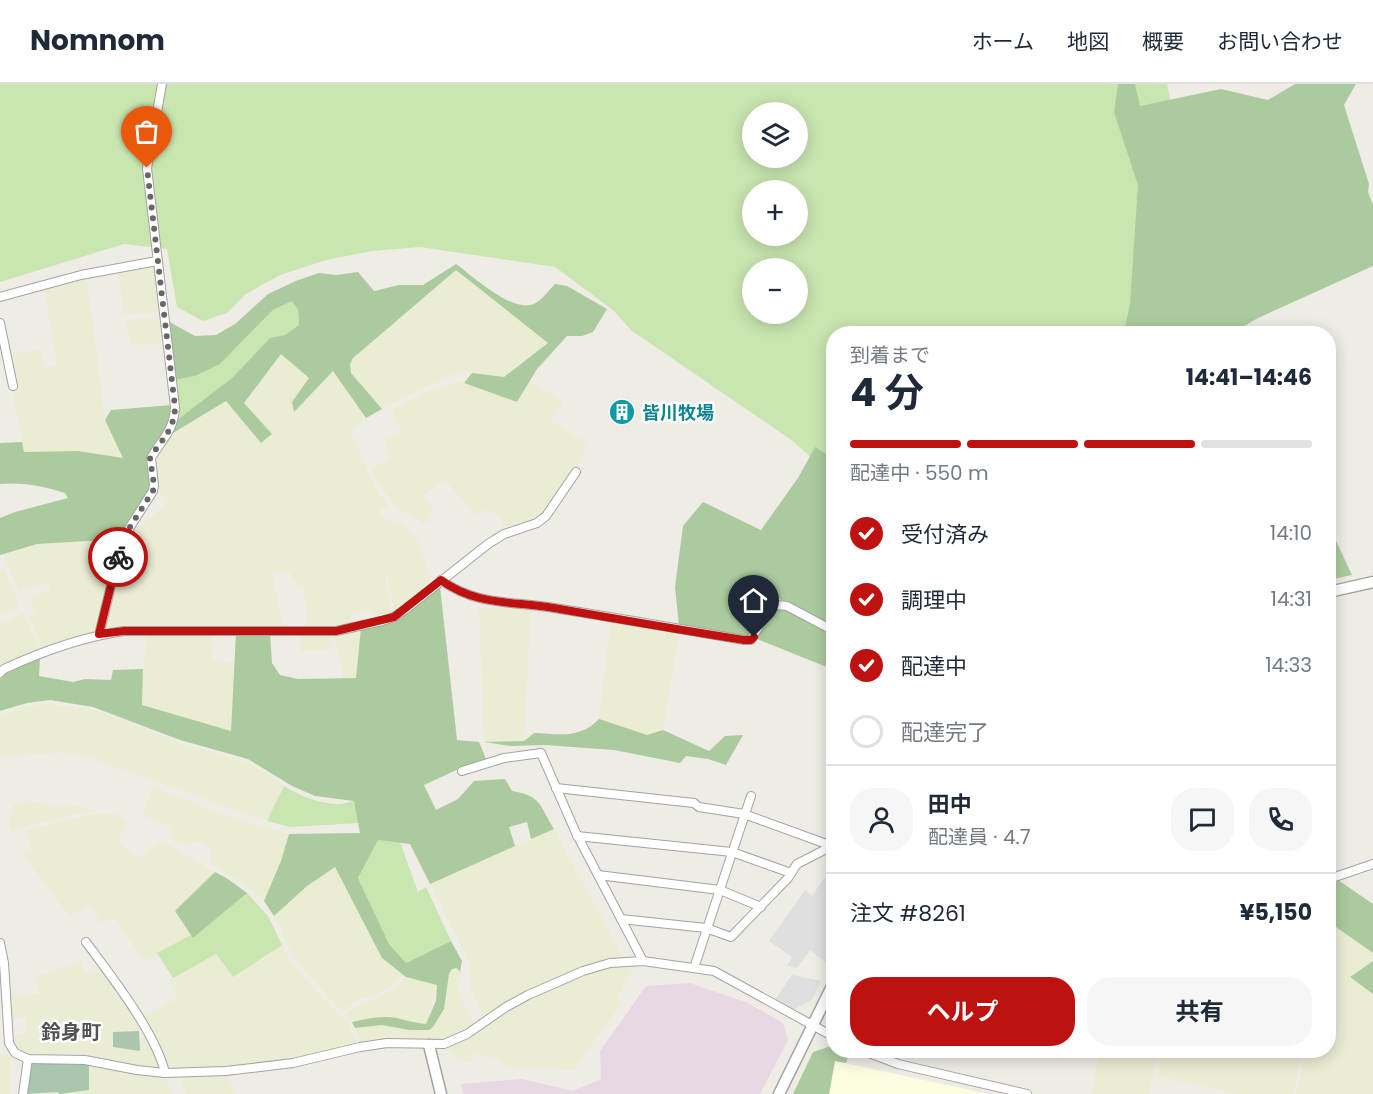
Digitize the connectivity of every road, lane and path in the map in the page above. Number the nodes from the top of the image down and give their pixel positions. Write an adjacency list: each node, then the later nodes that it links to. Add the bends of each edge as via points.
1 (162, 84): 2 (street, via 147,168)
2 (158, 261): 3 (street, via 81,275); 11 (street, via 174,420 150,458 153,491 130,527 119,555)
3 (0, 297)
4 (0, 323): 5 (street)
5 (14, 386)
6 (576, 472): 7 (street, via 546,516 504,534)
7 (441, 580): 10 (street, via 454,590 487,601 542,606 744,640 751,640 768,611 776,605 787,606); 11 (street, via 394,617 336,631)
8 (1373, 582): 9 (street)
9 (1336, 590)
10 (826, 627)
11 (99, 634): 12 (street, via 45,650)
12 (0, 673)
13 (462, 771): 14 (street, via 504,758 541,753)
14 (556, 788): 16 (street, via 694,803); 17 (street)
15 (751, 796): 16 (street)
16 (744, 814): 18 (street); 20 (street)
17 (577, 836): 20 (street); 23 (street)
18 (826, 843)
19 (826, 850): 22 (street, via 797,864)
20 (732, 852): 22 (street); 25 (street)
21 (1373, 864): 24 (street)
22 (792, 873): 26 (street)
23 (598, 875): 25 (street); 27 (street)
24 (1336, 877)
25 (720, 890): 26 (street); 28 (street)
26 (761, 907): 28 (street, via 731,937)
27 (621, 919): 28 (street); 31 (street)
28 (706, 928): 32 (street)
29 (86, 942): 39 (street, via 142,1023)
30 (0, 943): 38 (street, via 9,1043 15,1053)
31 (643, 961): 32 (street); 36 (street, via 610,963 583,971 506,1007 460,1038)
32 (694, 968): 34 (street, via 714,971)
33 (826, 998): 34 (street)
34 (812, 1025): 35 (street); 42 (street)
35 (826, 1032)
36 (429, 1045): 39 (street, via 387,1043 293,1063); 41 (street)
37 (882, 1058): 43 (street)
38 (28, 1059): 39 (street, via 85,1060); 40 (street)
39 (165, 1073)
40 (22, 1094)
41 (441, 1094)
42 (779, 1094)
43 (1027, 1094)

